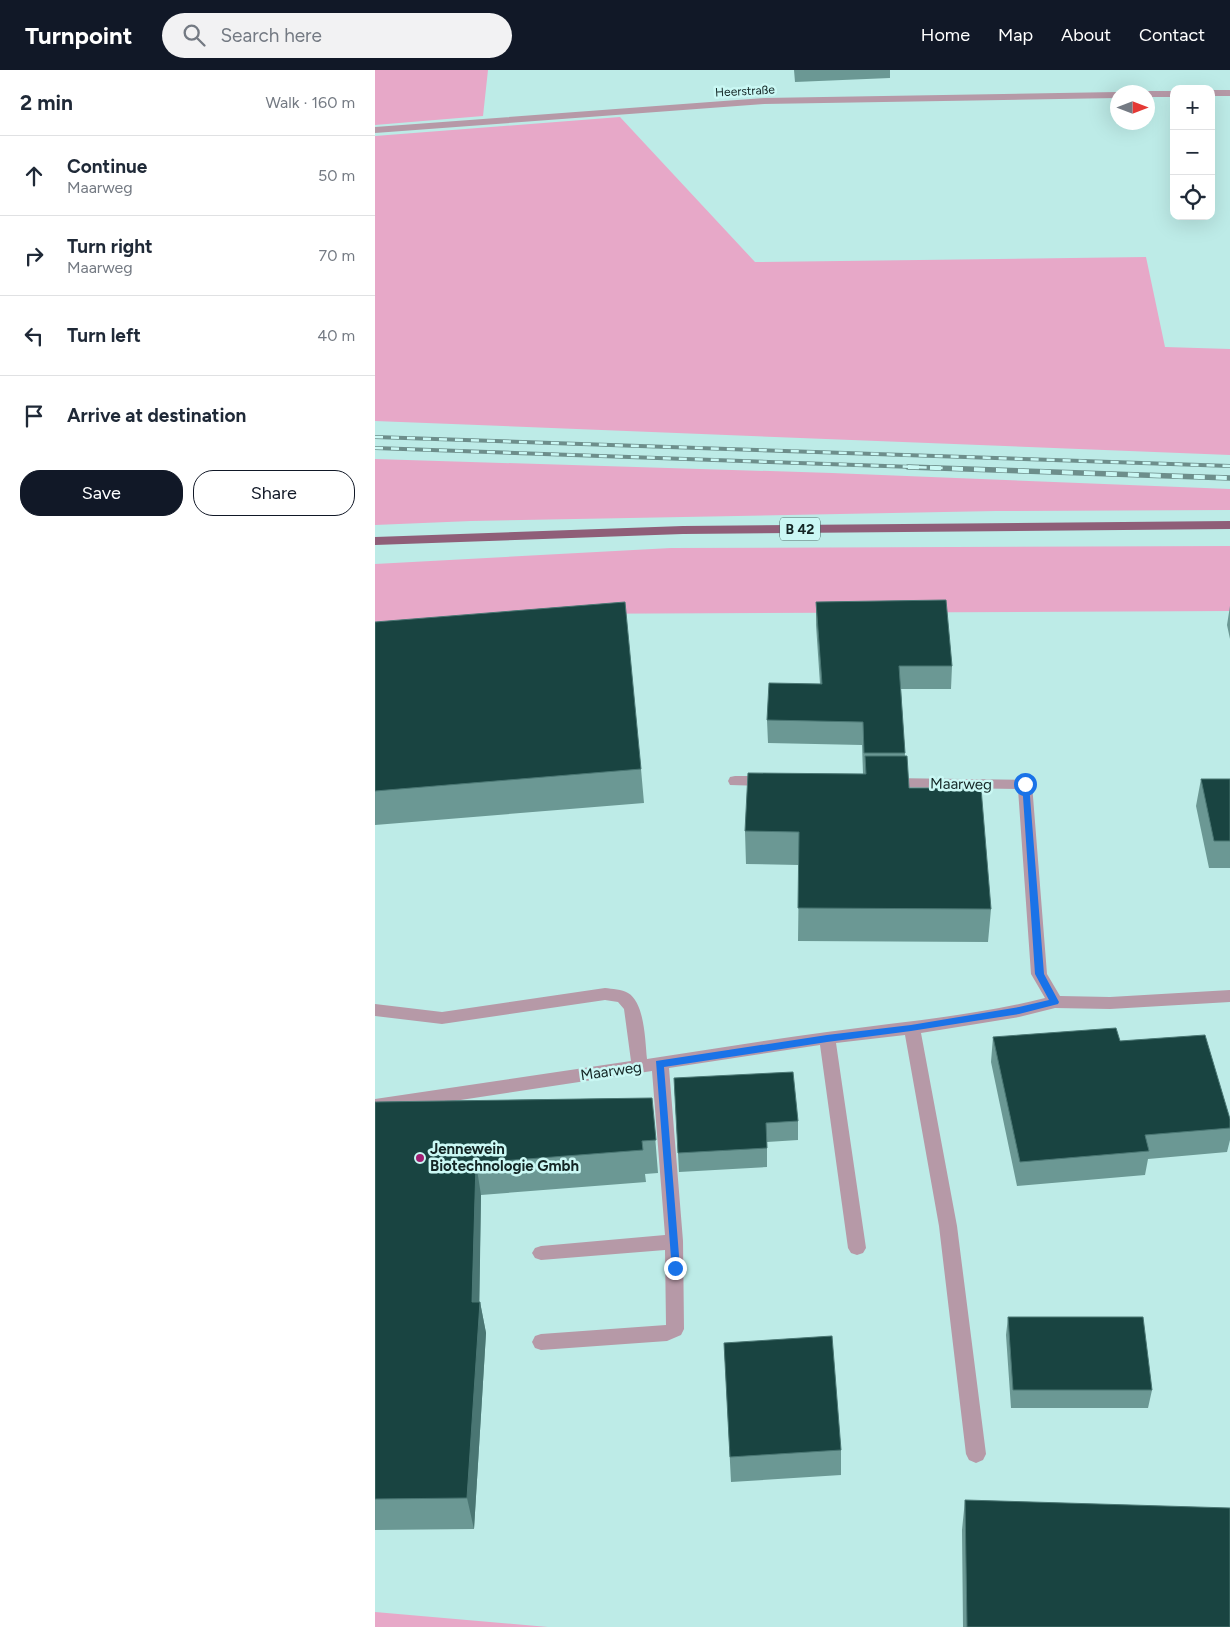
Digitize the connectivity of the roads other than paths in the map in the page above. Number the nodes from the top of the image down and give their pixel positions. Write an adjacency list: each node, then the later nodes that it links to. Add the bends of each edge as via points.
1 (1215, 93): 2 (street)
2 (1230, 93)
3 (1155, 94): 4 (street)
4 (1170, 94)
5 (1110, 95): 6 (street, Heerstraße, via 763,101)
6 (375, 130)
7 (1230, 525): 8 (main road, B 42, via 683,530)
8 (375, 541)
9 (735, 781): 10 (street)
10 (783, 782)
11 (870, 782): 13 (street, Maarweg, via 1025,784 1039,974)
12 (1230, 996): 13 (street, Maarweg, via 1110,1003)
13 (1055, 1002): 15 (street, Maarweg)
14 (375, 1010): 18 (street, via 442,1018 605,994 623,997 632,1007)
15 (911, 1028): 16 (street, Maarweg); 24 (street, via 948,1226)
16 (827, 1038): 17 (street, Maarweg); 21 (street)
17 (659, 1064): 18 (street, Maarweg); 20 (street)
18 (640, 1067): 19 (street, Maarweg)
19 (375, 1106)
20 (673, 1241): 22 (street); 23 (street, via 675,1329 662,1333)
21 (857, 1248)
22 (541, 1253)
23 (541, 1342)
24 (976, 1454)

